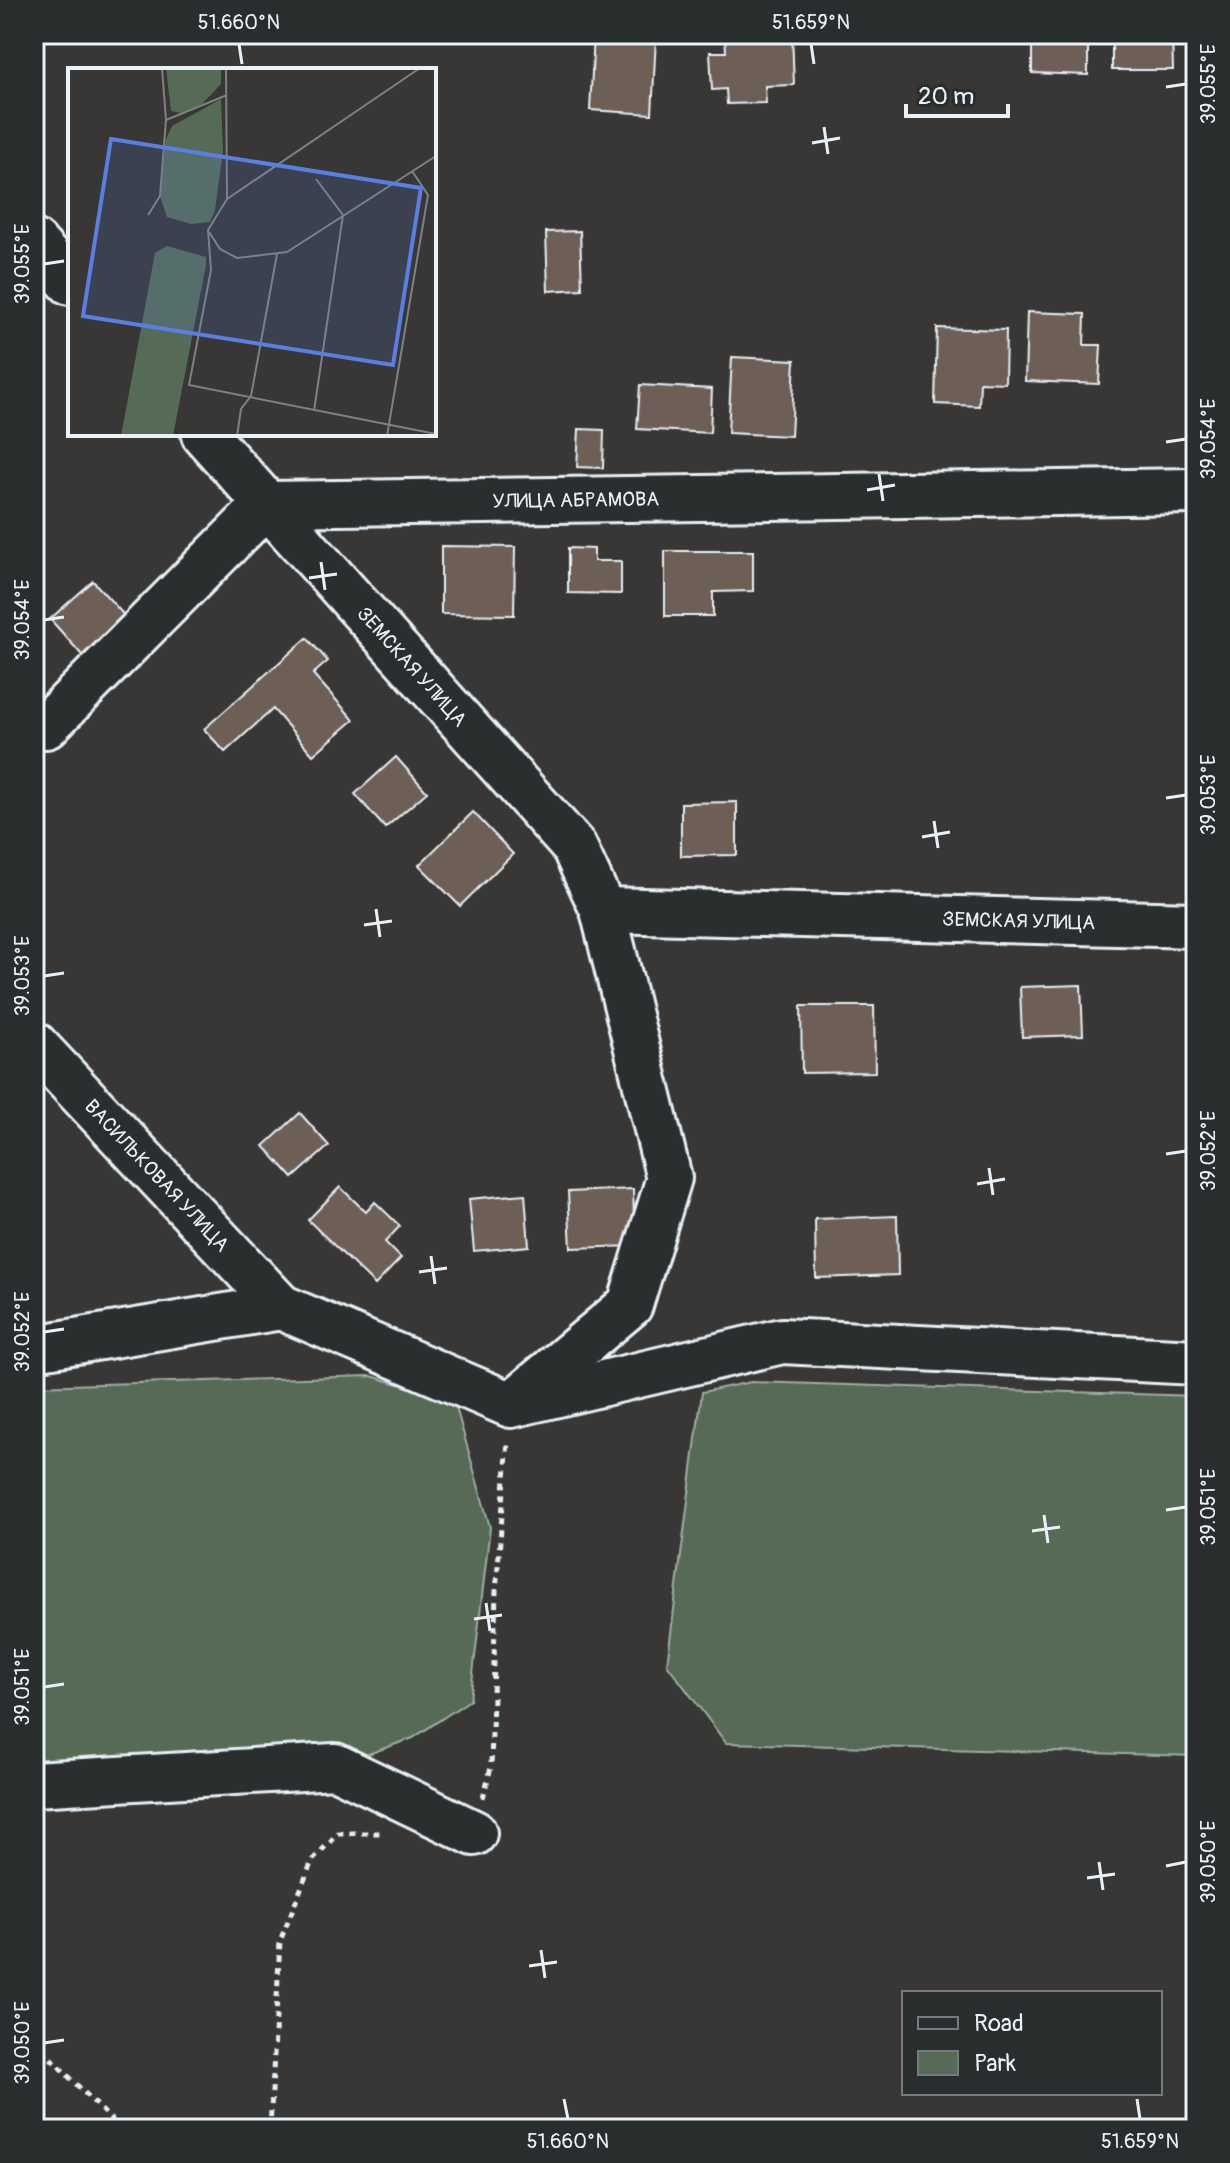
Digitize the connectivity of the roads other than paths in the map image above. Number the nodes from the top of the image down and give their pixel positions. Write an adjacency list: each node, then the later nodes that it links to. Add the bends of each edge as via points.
1 (34, 242): 2 (street)
2 (68, 280)
3 (206, 436): 5 (street, ЗЕМСКАЯ УЛИЦА)
4 (1196, 491): 5 (street, УЛИЦА АБРАМОВА)
5 (267, 504): 6 (street); 7 (street, ЗЕМСКАЯ УЛИЦА, via 574,847)
6 (46, 726)
7 (603, 910): 8 (street, ЗЕМСКАЯ УЛИЦА); 13 (street, ЗЕМСКАЯ УЛИЦА, via 669,1178 630,1305)
8 (1196, 925)
9 (34, 1044): 10 (street, ВАСИЛЬКОВАЯ УЛИЦА)
10 (281, 1307): 11 (street); 13 (street)
11 (34, 1348)
12 (1196, 1362): 13 (street, via 782,1341)
13 (511, 1405)
14 (34, 1784): 15 (street, via 335,1766)
15 (474, 1833)

